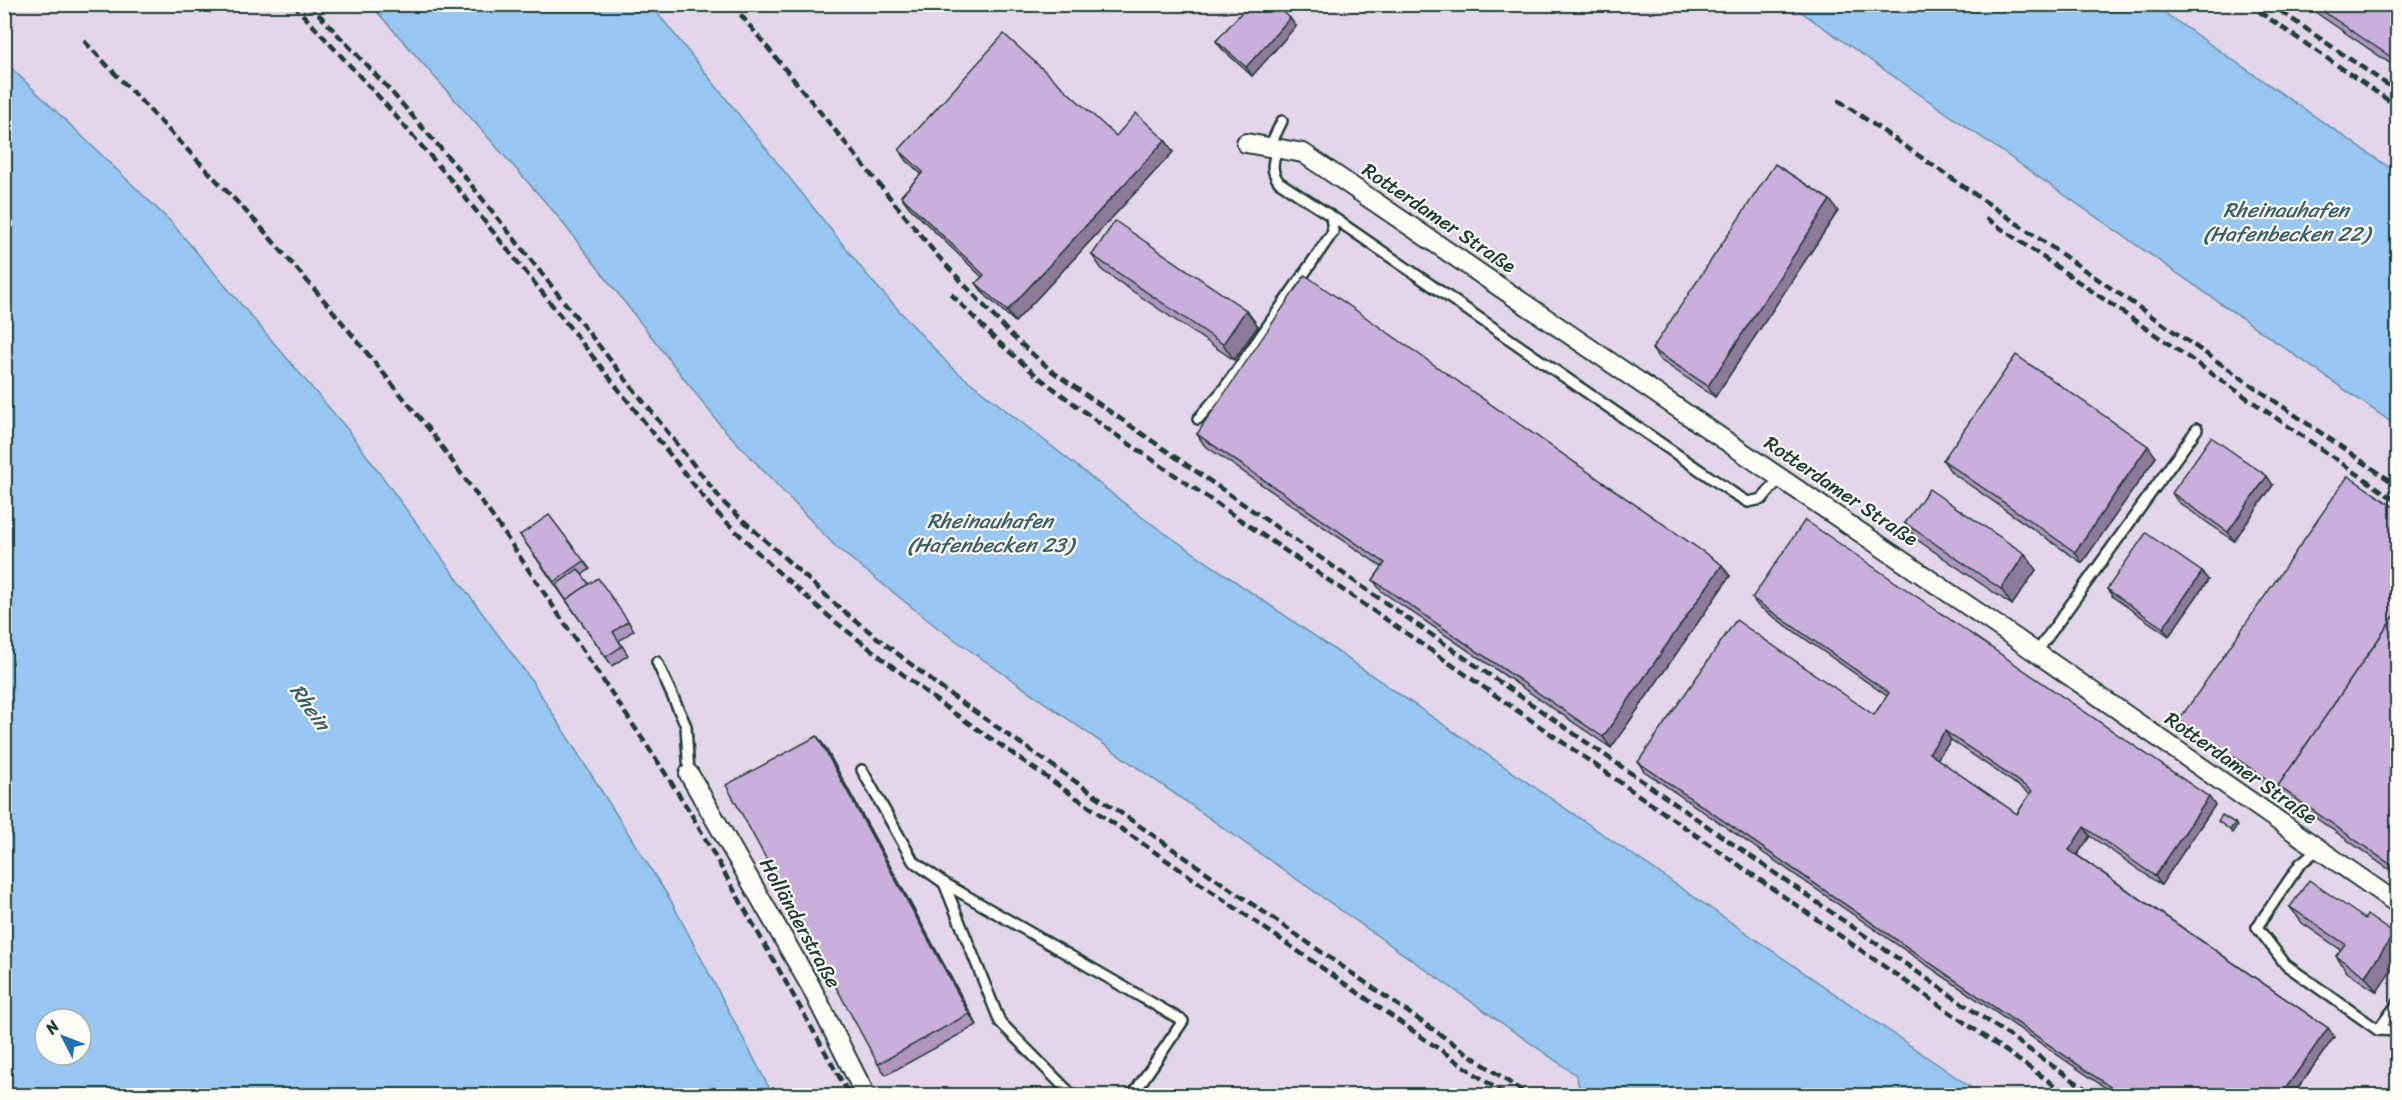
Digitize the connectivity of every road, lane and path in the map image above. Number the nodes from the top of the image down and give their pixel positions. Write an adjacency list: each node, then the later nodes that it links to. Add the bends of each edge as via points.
1 (1282, 121): 3 (lane)
2 (1246, 142): 3 (street, Rotterdamer Straße)
3 (1273, 148): 4 (lane, via 1272,166 1279,182); 7 (street, Rotterdamer Straße, via 1303,153)
4 (1331, 216): 5 (lane, via 1333,232 1316,259 1223,390); 7 (lane, via 1748,502 1762,500)
5 (1198, 418)
6 (2197, 429): 8 (lane)
7 (1781, 477): 8 (street, Rotterdamer Straße)
8 (2036, 653): 12 (street, Rotterdamer Straße)
9 (657, 662): 11 (lane, via 686,726)
10 (862, 770): 13 (lane, via 913,861)
11 (689, 774): 18 (street, Holländerstraße, via 810,985)
12 (2318, 849): 14 (street, Rotterdamer Straße); 16 (lane, via 2300,864 2257,927 2286,965)
13 (944, 883): 19 (lane, via 1000,1022); 20 (lane, via 1183,1021)
14 (2397, 904)
15 (2397, 1003): 16 (lane)
16 (2378, 1030): 17 (lane)
17 (2397, 1031)
18 (866, 1095)
19 (1073, 1095)
20 (1132, 1095)

